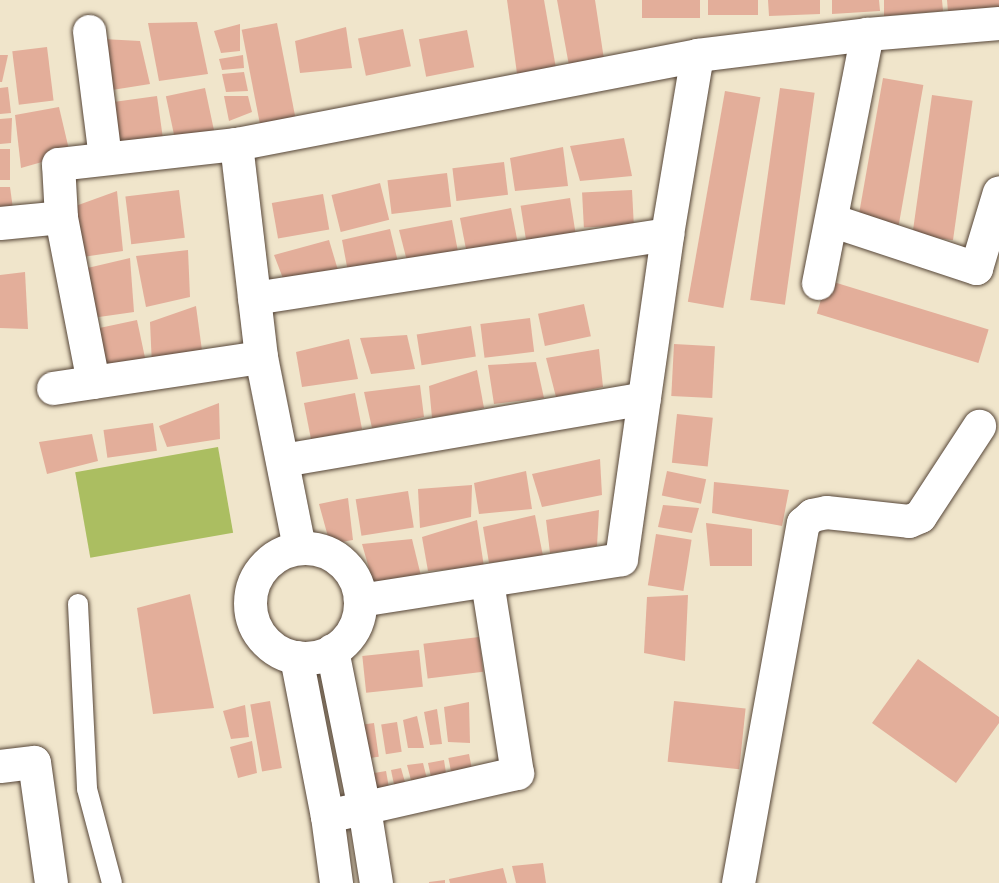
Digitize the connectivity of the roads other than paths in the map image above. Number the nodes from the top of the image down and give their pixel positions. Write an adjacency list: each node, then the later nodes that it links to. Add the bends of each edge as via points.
1 (999, 23): 3 (street)
2 (89, 31): 6 (street)
3 (867, 34): 4 (street); 9 (street)
4 (697, 55): 5 (street); 11 (street)
5 (236, 144): 6 (street); 13 (street)
6 (105, 157): 8 (street, via 58,164)
7 (999, 192): 9 (street, via 976,268)
8 (61, 217): 10 (street); 15 (street)
9 (831, 220): 12 (street)
10 (0, 223)
11 (667, 234): 13 (street); 17 (street)
12 (818, 283)
13 (255, 298): 14 (street)
14 (261, 357): 15 (street); 19 (street)
15 (93, 382): 16 (street)
16 (53, 388)
17 (644, 398): 19 (street); 21 (street, via 621,559)
18 (979, 426): 33 (street, via 920,516 909,521 826,512 812,515 803,523)
19 (283, 460): 20 (street)
20 (299, 547): 22 (street, via 316,548 342,561 354,579); 25 (street, via 282,552 257,575 250,609 265,641)
21 (487, 581): 22 (street); 27 (street, via 517,773)
22 (360, 600): 24 (street, via 350,634)
23 (78, 604): 30 (lane, via 87,789)
24 (332, 650): 25 (street, via 314,657); 27 (street)
25 (296, 657): 28 (street)
26 (0, 766): 29 (street, via 34,762)
27 (364, 808): 28 (street); 32 (street)
28 (327, 816): 31 (street)
29 (51, 883)
30 (112, 883)
31 (336, 883)
32 (376, 883)
33 (738, 883)

